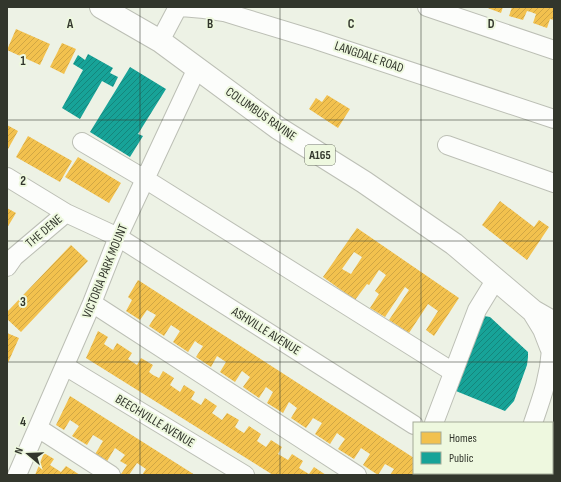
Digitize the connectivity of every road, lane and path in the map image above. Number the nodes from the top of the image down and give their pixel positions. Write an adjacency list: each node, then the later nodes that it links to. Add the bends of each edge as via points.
1 (178, 7): 6 (street)
2 (181, 7): 5 (street, LANGDALE ROAD)
3 (427, 7): 7 (street)
4 (110, 9): 6 (main road, COLUMBUS RAVINE / A165)
5 (224, 10): 9 (street, LANGDALE ROAD)
6 (160, 41): 8 (main road, COLUMBUS RAVINE / A165)
7 (554, 50)
8 (197, 68): 13 (street, VICTORIA PARK MOUNT); 18 (main road, COLUMBUS RAVINE / A165, via 278,128 364,182 454,244)
9 (554, 120)
10 (82, 142): 13 (street)
11 (447, 145): 14 (street)
12 (7, 177): 15 (street, ASHVILLE AVENUE)
13 (145, 179): 16 (street, VICTORIA PARK MOUNT); 24 (street)
14 (554, 183)
15 (66, 213): 16 (street, ASHVILLE AVENUE); 17 (street, THE DENE, via 14,257)
16 (118, 237): 19 (street, VICTORIA PARK MOUNT); 28 (street, ASHVILLE AVENUE)
17 (7, 267)
18 (496, 279): 20 (main road, COLUMBUS RAVINE / A165); 24 (street, via 477,310)
19 (92, 303): 23 (street, VICTORIA PARK MOUNT); 33 (street)
20 (533, 311): 21 (main road, COLUMBUS RAVINE / A165); 22 (main road, COLUMBUS RAVINE / A165)
21 (554, 323)
22 (553, 348): 25 (street)
23 (65, 366): 29 (street, VICTORIA PARK MOUNT); 32 (street, BEECHVILLE AVENUE)
24 (454, 372): 26 (street)
25 (549, 387): 27 (street)
26 (434, 422)
27 (533, 422)
28 (413, 423)
29 (38, 428): 30 (street, VICTORIA PARK MOUNT); 31 (street)
30 (17, 475)
31 (111, 475)
32 (245, 475)
33 (357, 475)

